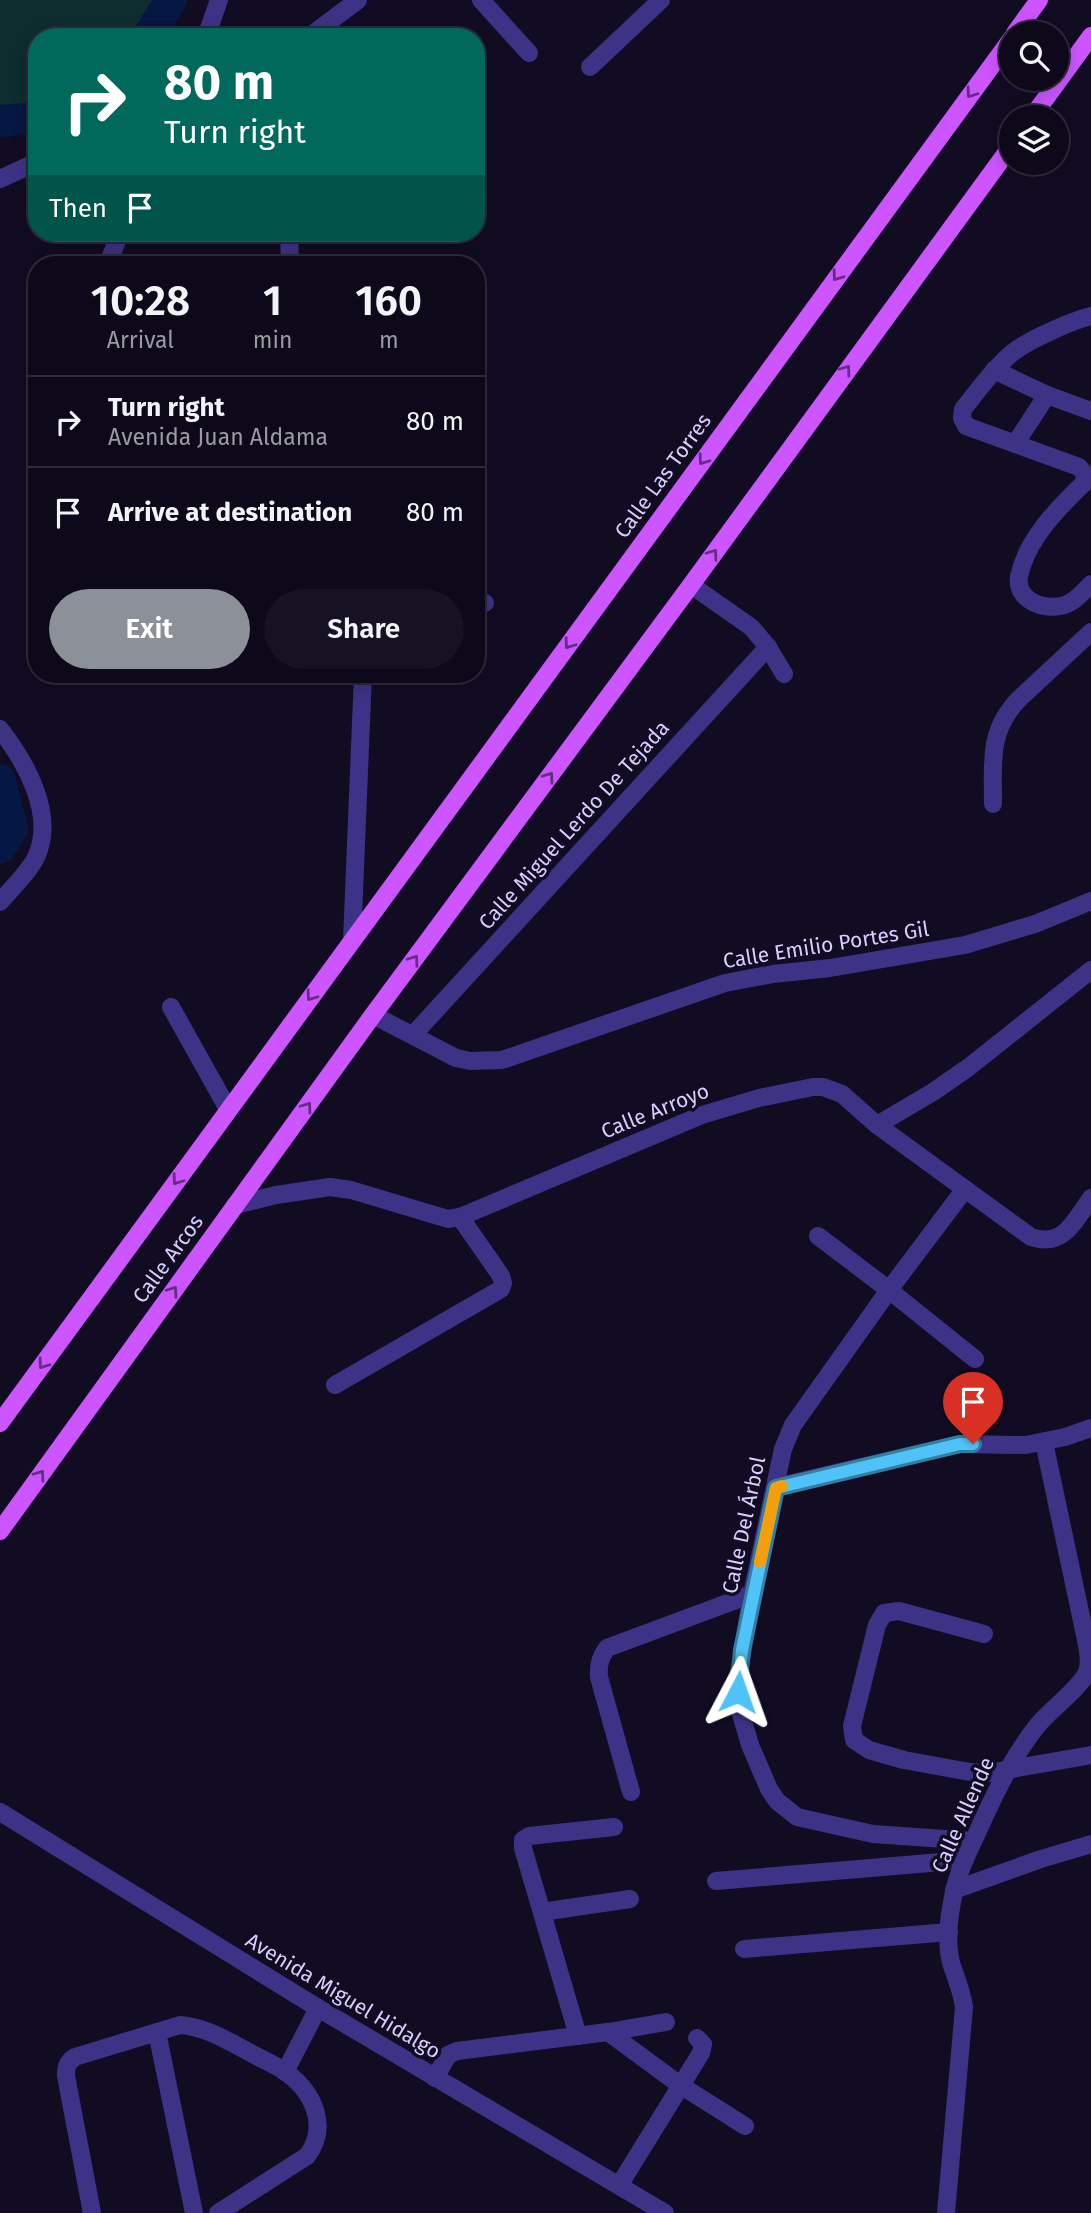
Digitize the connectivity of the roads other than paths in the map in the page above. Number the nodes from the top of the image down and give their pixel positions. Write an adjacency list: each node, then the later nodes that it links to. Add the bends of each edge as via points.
1 (219, 0): 7 (street)
2 (358, 0): 8 (street)
3 (481, 0): 10 (street)
4 (661, 0): 12 (street)
5 (1039, 0): 6 (main road)
6 (1024, 21)
7 (209, 28)
8 (321, 28)
9 (1091, 36): 13 (main road)
10 (529, 53)
11 (999, 56): 32 (main road, Calle Las Torres, one-way to 32)
12 (590, 67)
13 (1041, 105)
14 (999, 163): 23 (main road, one-way to 14)
15 (28, 166): 16 (street)
16 (0, 178)
17 (1091, 316): 18 (street, via 1074,320 1012,353)
18 (994, 370): 19 (street); 21 (street, via 963,409 962,418 966,426)
19 (1047, 395): 20 (street); 21 (street)
20 (1091, 411)
21 (1015, 444): 22 (street, via 1079,467 1085,474 1084,483 1033,542 1019,579 1022,595 1030,603 1055,607 1069,603)
22 (1091, 584)
23 (691, 585): 25 (street, via 751,627); 35 (main road, one-way to 23)
24 (1091, 632): 29 (street, via 1019,699 1001,722 993,748)
25 (768, 647): 26 (street); 36 (street, Calle Miguel Lerdo De Tejada)
26 (783, 674)
27 (363, 683): 32 (street)
28 (0, 729): 31 (street, via 34,787 42,824 36,858)
29 (993, 804)
30 (1091, 901): 36 (street, Calle Emilio Portes Gil, via 965,945 725,984 502,1060 456,1058)
31 (0, 902)
32 (352, 941): 37 (main road, Calle Arcos, one-way to 37)
33 (1091, 970): 38 (street, via 969,1067)
34 (171, 1007): 37 (street)
35 (373, 1015): 36 (street, Calle Emilio Portes Gil); 41 (main road, Calle Arcos, one-way to 35)
36 (413, 1035)
37 (228, 1109): 47 (main road, Calle Arcos, one-way to 47)
38 (877, 1125): 39 (street, Calle Arroyo); 42 (street, Calle Arroyo, via 842,1094 823,1087 759,1098 702,1115)
39 (965, 1189): 40 (street, Calle Arroyo, via 1031,1237 1048,1241 1066,1232); 44 (street, Calle Del Árbol)
40 (1091, 1198)
41 (235, 1205): 42 (street, via 330,1187 448,1219); 51 (main road, Calle Arcos, one-way to 41)
42 (460, 1217): 46 (street, via 501,1276 499,1292)
43 (818, 1236): 44 (street)
44 (889, 1290): 45 (street); 50 (street, Calle Del Árbol, via 793,1425)
45 (975, 1359)
46 (335, 1385)
47 (0, 1423)
48 (1091, 1428): 49 (street)
49 (1044, 1443): 50 (street, via 960,1444); 55 (street, Calle Allende, via 1086,1640 1088,1670 1038,1725)
50 (776, 1488): 52 (street, Calle Del Árbol)
51 (0, 1531)
52 (752, 1594): 56 (street, via 607,1648 599,1660 598,1677); 59 (street, Calle Del Árbol, via 738,1692 750,1745 776,1801 797,1817 873,1833)
53 (984, 1634): 55 (street, via 899,1611 884,1613 877,1625 852,1734 859,1746 869,1751 904,1760 958,1771)
54 (1091, 1755): 55 (street)
55 (1006, 1770): 59 (street, Calle Allende)
56 (631, 1792)
57 (7, 1816): 68 (street, Avenida Miguel Hidalgo)
58 (614, 1827): 65 (street, via 523,1840)
59 (973, 1841): 61 (street, Calle Allende)
60 (1091, 1844): 63 (street)
61 (965, 1860): 62 (street); 63 (street, Calle Allende)
62 (716, 1881)
63 (954, 1890): 66 (street, Calle Allende)
64 (630, 1899): 65 (street)
65 (542, 1912): 72 (street)
66 (949, 1932): 67 (street); 83 (street, Calle Allende, via 951,1964 964,2007)
67 (744, 1950)
68 (318, 2008): 74 (street); 75 (street, Avenida Miguel Hidalgo)
69 (666, 2021): 71 (street)
70 (157, 2032): 74 (street, via 180,2025 209,2031); 79 (street, via 75,2057 66,2067); 80 (street)
71 (608, 2032): 72 (street); 76 (street)
72 (578, 2036): 75 (street, via 457,2051 448,2055)
73 (697, 2038): 76 (street, via 703,2044 701,2053)
74 (285, 2072): 81 (street, via 300,2084 315,2107 319,2122 314,2148 297,2164)
75 (435, 2078): 78 (street, Avenida Miguel Hidalgo)
76 (680, 2085): 77 (street); 78 (street)
77 (745, 2126)
78 (620, 2185): 82 (street, Avenida Miguel Hidalgo)
79 (93, 2213)
80 (194, 2213)
81 (218, 2213)
82 (665, 2213)
83 (946, 2213)

